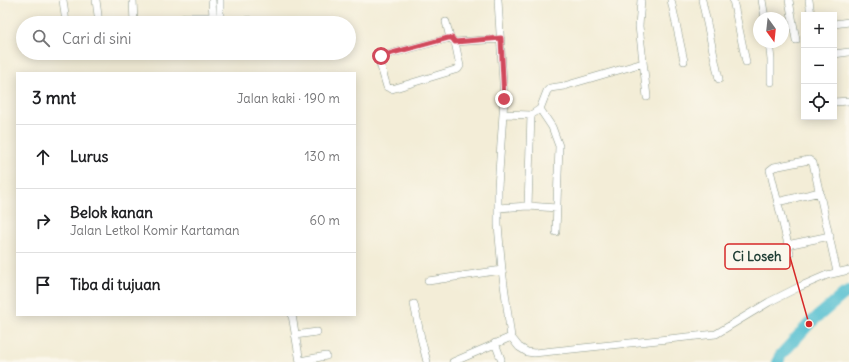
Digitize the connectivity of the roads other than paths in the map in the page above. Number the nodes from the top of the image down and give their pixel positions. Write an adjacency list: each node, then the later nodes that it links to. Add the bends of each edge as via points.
1 (63, 0): 16 (street)
2 (96, 0): 17 (street)
3 (132, 0): 18 (street)
4 (212, 0): 19 (street)
5 (220, 0): 20 (street)
6 (498, 0): 24 (street)
7 (641, 0): 32 (street, via 639,26)
8 (671, 0): 30 (street)
9 (702, 0): 33 (street)
10 (733, 0): 31 (street)
11 (762, 0): 14 (street)
12 (789, 0): 26 (street)
13 (809, 0): 15 (street)
14 (764, 12)
15 (811, 12)
16 (65, 16)
17 (98, 16)
18 (133, 16)
19 (214, 16)
20 (220, 16)
21 (446, 22): 25 (street)
22 (849, 22): 23 (street)
23 (837, 24)
24 (501, 38): 25 (street); 39 (street)
25 (453, 40): 25 (street, via 460,66 458,70 392,88 387,87 379,60 382,56)
26 (796, 40)
27 (770, 48): 34 (street)
28 (849, 52): 29 (street)
29 (837, 54)
30 (684, 61)
31 (746, 62)
32 (643, 63): 35 (street); 38 (street, via 550,88)
33 (719, 79)
34 (771, 82)
35 (647, 97)
36 (849, 101): 37 (street)
37 (837, 102)
38 (540, 110): 40 (street); 45 (street, via 560,146)
39 (503, 114): 40 (street); 44 (street)
40 (531, 115): 43 (street)
41 (820, 192): 42 (street); 42 (street, via 811,160 775,166 770,172); 47 (street)
42 (777, 202): 48 (street)
43 (528, 206): 44 (street); 45 (street)
44 (498, 208): 50 (street)
45 (557, 208): 46 (street)
46 (556, 232)
47 (830, 236): 48 (street); 52 (street)
48 (788, 245): 49 (street)
49 (790, 253)
50 (502, 270): 53 (street); 58 (street)
51 (849, 270): 52 (street)
52 (837, 272): 58 (street, via 769,302 716,334 534,353 519,347)
53 (428, 281)
54 (414, 304): 63 (street)
55 (292, 316): 57 (street)
56 (317, 332): 57 (street)
57 (295, 336): 62 (street)
58 (511, 337): 59 (street)
59 (496, 343): 61 (street); 64 (street)
60 (326, 356): 62 (street)
61 (501, 359)
62 (300, 361)
63 (427, 362)
64 (453, 362)

